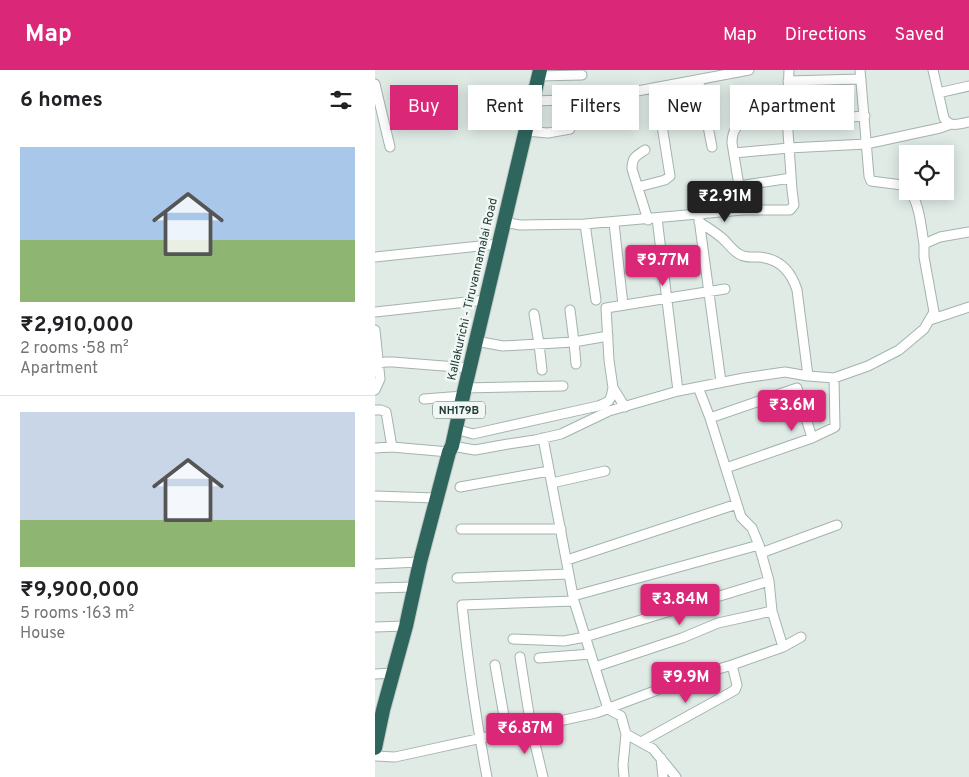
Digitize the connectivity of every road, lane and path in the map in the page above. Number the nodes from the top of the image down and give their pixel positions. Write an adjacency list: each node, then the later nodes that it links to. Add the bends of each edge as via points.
1 (749, 70): 7 (street)
2 (789, 70): 10 (street)
3 (933, 70): 13 (street)
4 (540, 73): 5 (street)
5 (582, 75)
6 (860, 75): 10 (street); 16 (street)
7 (704, 76): 9 (street); 26 (street)
8 (375, 84): 25 (street)
9 (668, 85)
10 (788, 85)
11 (969, 86): 13 (street)
12 (649, 89): 14 (street, via 595,99)
13 (938, 93): 18 (street, via 944,118)
14 (542, 101)
15 (854, 116): 16 (street)
16 (865, 116): 24 (street)
17 (969, 122): 18 (street)
18 (951, 124): 24 (street)
19 (570, 130): 23 (street)
20 (663, 130): 33 (street, via 670,176)
21 (735, 130): 29 (street)
22 (788, 130): 27 (street)
23 (526, 131): 38 (highway, Kallakurichi - Tiruvannamalai Road / NH179B)
24 (866, 144): 27 (street); 31 (street, via 871,181)
25 (389, 147)
26 (712, 147)
27 (789, 148): 29 (street); 30 (street)
28 (645, 150): 33 (street, via 633,159 632,164)
29 (734, 152): 32 (street)
30 (791, 178): 32 (street); 35 (street, via 794,205 790,210)
31 (899, 185)
32 (739, 186): 35 (street)
33 (638, 187): 37 (street)
34 (915, 200): 43 (street)
35 (743, 210): 36 (street)
36 (699, 218): 37 (street); 46 (street); 65 (street, via 739,254 768,259 789,273 797,290)
37 (653, 219): 39 (street); 47 (street)
38 (504, 222): 40 (street, via 520,225); 42 (highway, Kallakurichi - Tiruvannamalai Road / NH179B)
39 (614, 223): 40 (street); 50 (street)
40 (585, 224): 49 (street)
41 (969, 232): 43 (street, via 940,237)
42 (499, 244): 44 (street); 48 (highway, Kallakurichi - Tiruvannamalai Road / NH179B)
43 (924, 244): 55 (street, via 934,312)
44 (375, 257)
45 (725, 289): 46 (street)
46 (709, 291): 47 (street); 67 (street)
47 (666, 298): 50 (street); 72 (street)
48 (485, 300): 53 (street); 58 (highway, Kallakurichi - Tiruvannamalai Road / NH179B)
49 (596, 300)
50 (623, 305): 57 (street, via 606,308)
51 (969, 307): 55 (street)
52 (570, 310): 59 (street)
53 (375, 312)
54 (534, 314): 60 (street)
55 (930, 320): 66 (street, via 899,350)
56 (375, 330): 61 (street)
57 (608, 336): 59 (street); 70 (street)
58 (475, 341): 60 (street, via 503,346); 63 (highway, Kallakurichi - Tiruvannamalai Road / NH179B)
59 (574, 342): 60 (street); 62 (street)
60 (539, 344): 64 (street)
61 (376, 364): 63 (street, via 393,362); 71 (street, via 380,379)
62 (576, 364)
63 (469, 368): 73 (highway, Kallakurichi - Tiruvannamalai Road / NH179B)
64 (542, 370)
65 (808, 376): 66 (street); 67 (street, via 785,372)
66 (834, 378): 80 (street, via 835,427)
67 (721, 382): 69 (street)
68 (563, 386): 73 (street)
69 (698, 387): 72 (street); 77 (street)
70 (613, 388): 75 (street); 78 (street, via 608,403 598,406 473,434)
71 (375, 390)
72 (678, 391): 75 (street)
73 (463, 392): 74 (street); 78 (highway, Kallakurichi - Tiruvannamalai Road / NH179B)
74 (425, 398)
75 (625, 407): 79 (street, via 609,411 561,434)
76 (375, 410): 81 (street, via 386,412)
77 (710, 418): 80 (street, via 797,388); 84 (street)
78 (455, 429): 83 (highway, Kallakurichi - Tiruvannamalai Road / NH179B)
79 (543, 438): 83 (street, via 475,450); 85 (street)
80 (812, 438): 84 (street)
81 (392, 447): 82 (street); 83 (street)
82 (375, 448)
83 (450, 449): 90 (highway, Kallakurichi - Tiruvannamalai Road / NH179B)
84 (726, 468): 91 (street)
85 (549, 471): 87 (street); 88 (street)
86 (605, 471): 87 (street)
87 (552, 483): 94 (street)
88 (460, 487)
89 (375, 496): 90 (street)
90 (436, 498): 97 (highway, Kallakurichi - Tiruvannamalai Road / NH179B)
91 (737, 504): 95 (street); 96 (street)
92 (837, 526): 95 (street)
93 (461, 529): 94 (street)
94 (561, 529): 96 (street)
95 (760, 549): 101 (street); 104 (street)
96 (567, 560): 99 (street)
97 (420, 562): 98 (street); 102 (highway, Kallakurichi - Tiruvannamalai Road / NH179B)
98 (375, 564)
99 (569, 574): 100 (street); 104 (street)
100 (457, 578)
101 (769, 581): 105 (street); 108 (street)
102 (414, 587): 103 (street); 106 (highway, Kallakurichi - Tiruvannamalai Road / NH179B)
103 (375, 588)
104 (573, 598): 108 (street); 125 (street, via 463,605)
105 (772, 610): 111 (street); 117 (street, via 718,623)
106 (406, 626): 107 (street); 118 (highway, Kallakurichi - Tiruvannamalai Road / NH179B)
107 (375, 627)
108 (585, 637): 110 (street, via 564,641); 112 (street)
109 (801, 637): 111 (street)
110 (513, 639)
111 (783, 647): 116 (street)
112 (591, 654): 114 (street); 117 (street)
113 (520, 657): 122 (street)
114 (539, 658)
115 (495, 665): 123 (street)
116 (732, 665): 120 (street, via 681,680); 126 (street, via 737,685 735,690)
117 (595, 667): 120 (street)
118 (394, 673): 119 (street); 121 (highway, Kallakurichi - Tiruvannamalai Road / NH179B)
119 (375, 674)
120 (608, 709): 122 (street); 124 (street, via 621,716)
121 (379, 710): 127 (highway, Kallakurichi - Tiruvannamalai Road / NH179B)
122 (531, 727): 123 (street); 131 (street)
123 (507, 732): 125 (street)
124 (626, 734): 126 (street); 132 (street)
125 (479, 738): 128 (street, via 395,757); 130 (street)
126 (641, 742): 129 (street)
127 (375, 748)
128 (375, 756)
129 (661, 758): 133 (street); 134 (street)
130 (487, 777)
131 (543, 777)
132 (624, 777)
133 (663, 777)
134 (676, 777)

